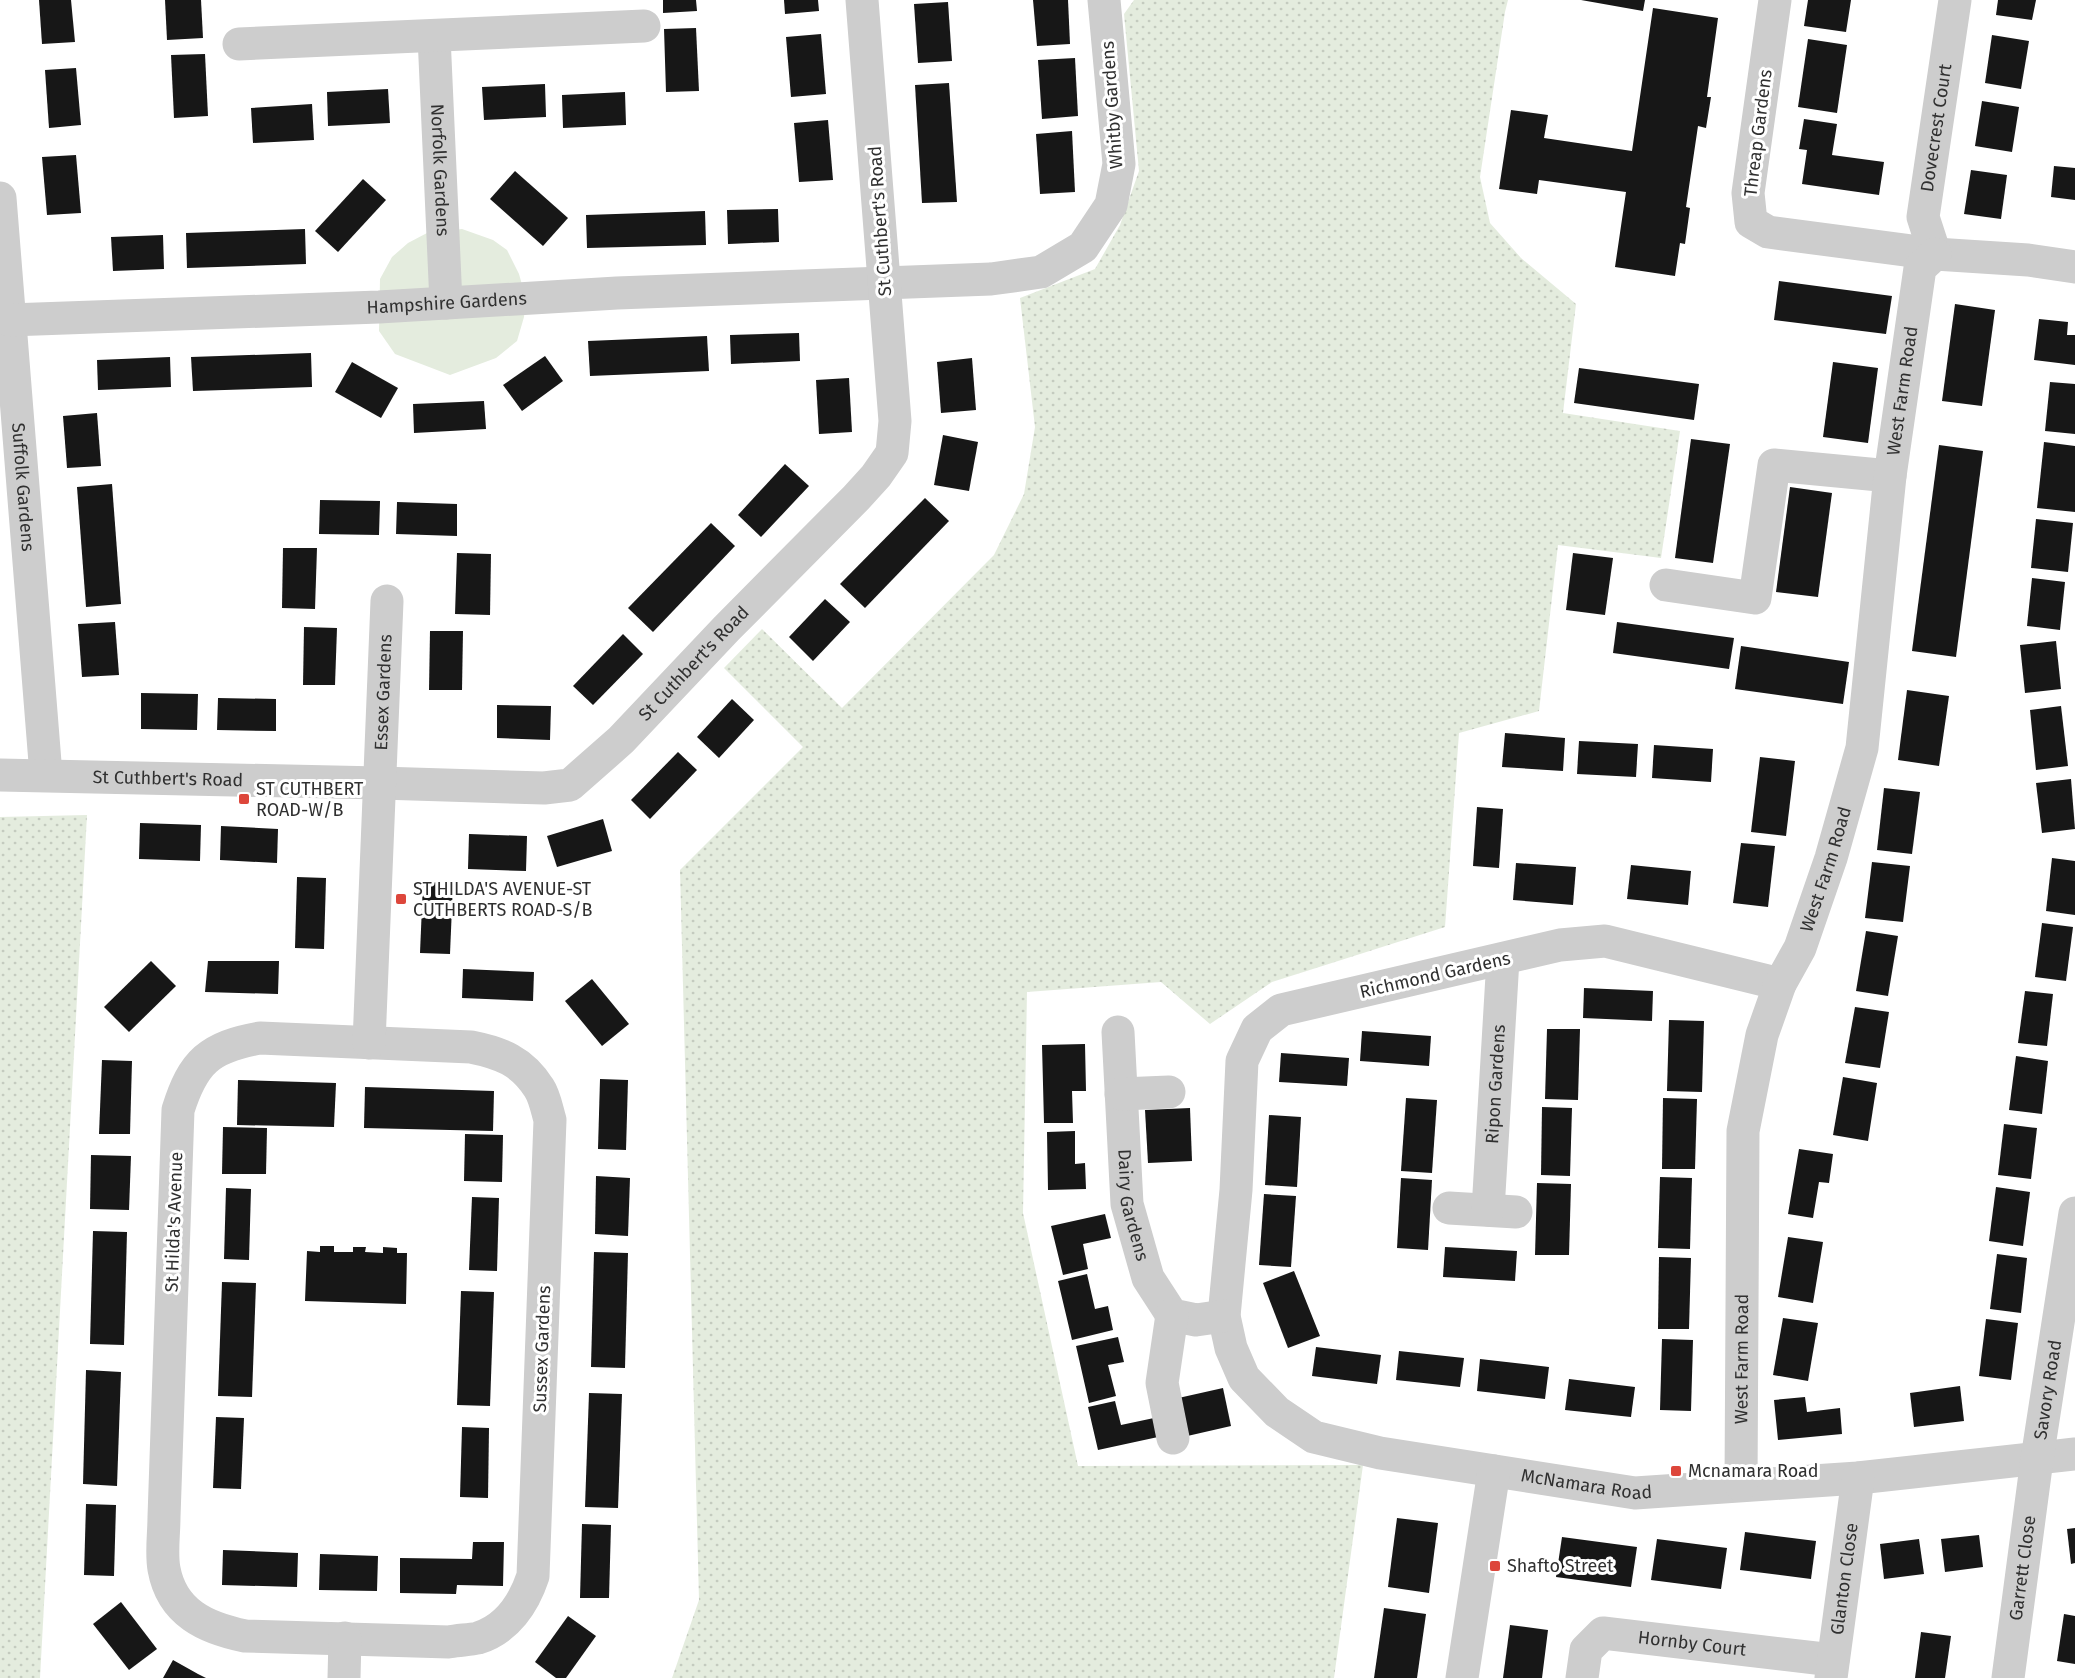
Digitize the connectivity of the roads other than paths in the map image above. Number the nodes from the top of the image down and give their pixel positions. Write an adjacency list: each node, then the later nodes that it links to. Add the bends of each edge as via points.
1 (862, 0): 11 (street, St Cuthbert's Road)
2 (1104, 0): 11 (street, Whitby Gardens, via 1119,164 1111,205 1083,246 1041,272 991,279)
3 (1775, 0): 9 (street, Threap Gardens, via 1748,193 1750,222 1768,232)
4 (1955, 0): 9 (street, Dovecrest Court, via 1923,217)
5 (644, 26): 6 (street)
6 (434, 36): 7 (street); 12 (street, Norfolk Gardens)
7 (239, 44)
8 (0, 198): 13 (street, Suffolk Gardens)
9 (1935, 254): 10 (street); 14 (street, West Farm Road, via 1920,268)
10 (2075, 267)
11 (885, 283): 12 (street, Hampshire Gardens); 19 (street, St Cuthbert's Road, via 895,421 891,453 856,498 621,740 570,785 544,788)
12 (446, 303): 13 (street, Hampshire Gardens)
13 (9, 320): 18 (street, Suffolk Gardens)
14 (1890, 476): 15 (street, via 1774,465 1755,598); 21 (street, West Farm Road, via 1862,748 1800,948)
15 (1666, 585)
16 (387, 602): 19 (street, Essex Gardens)
17 (0, 775): 18 (street, St Cuthbert's Road)
18 (46, 775): 19 (street, St Cuthbert's Road)
19 (380, 783): 23 (street)
20 (1503, 959): 21 (street, Richmond Gardens, via 1560,945 1605,941); 26 (street, Ripon Gardens, via 1502,1211); 29 (street, Richmond Gardens, via 1281,1010 1257,1029 1242,1061 1236,1190)
21 (1780, 984): 35 (street, West Farm Road, via 1762,1035 1743,1131)
22 (1118, 1032): 25 (street, Dairy Gardens)
23 (369, 1043): 36 (street, Sussex Gardens, via 471,1047 495,1052 518,1064 540,1089 550,1120 533,1576 513,1616 478,1638 449,1642); 36 (street, St Hilda's Avenue, via 260,1038 236,1042 208,1055 186,1084 178,1110 164,1569 171,1591 184,1609 220,1631 245,1636)
24 (1169, 1092): 25 (street)
25 (1121, 1094): 28 (street, Dairy Gardens, via 1127,1204 1148,1278)
26 (1449, 1208)
27 (2075, 1213): 32 (street, Savory Road)
28 (1172, 1315): 29 (street, via 1196,1320); 30 (street, via 1162,1383)
29 (1224, 1316): 33 (street, McNamara Road, via 1231,1348 1244,1378 1277,1412 1314,1437 1380,1453)
30 (1173, 1438)
31 (2075, 1455): 32 (street, McNamara Road)
32 (2037, 1459): 34 (street, McNamara Road); 41 (street, Garrett Close)
33 (1494, 1471): 35 (street, McNamara Road, via 1635,1493); 39 (street)
34 (1858, 1478): 35 (street, McNamara Road); 37 (street, Glanton Close)
35 (1741, 1485)
36 (345, 1638): 38 (street)
37 (1832, 1669): 40 (street, Hornby Court, via 1603,1633 1586,1650)
38 (344, 1678)
39 (1462, 1678)
40 (1582, 1678)
41 (2008, 1678)

